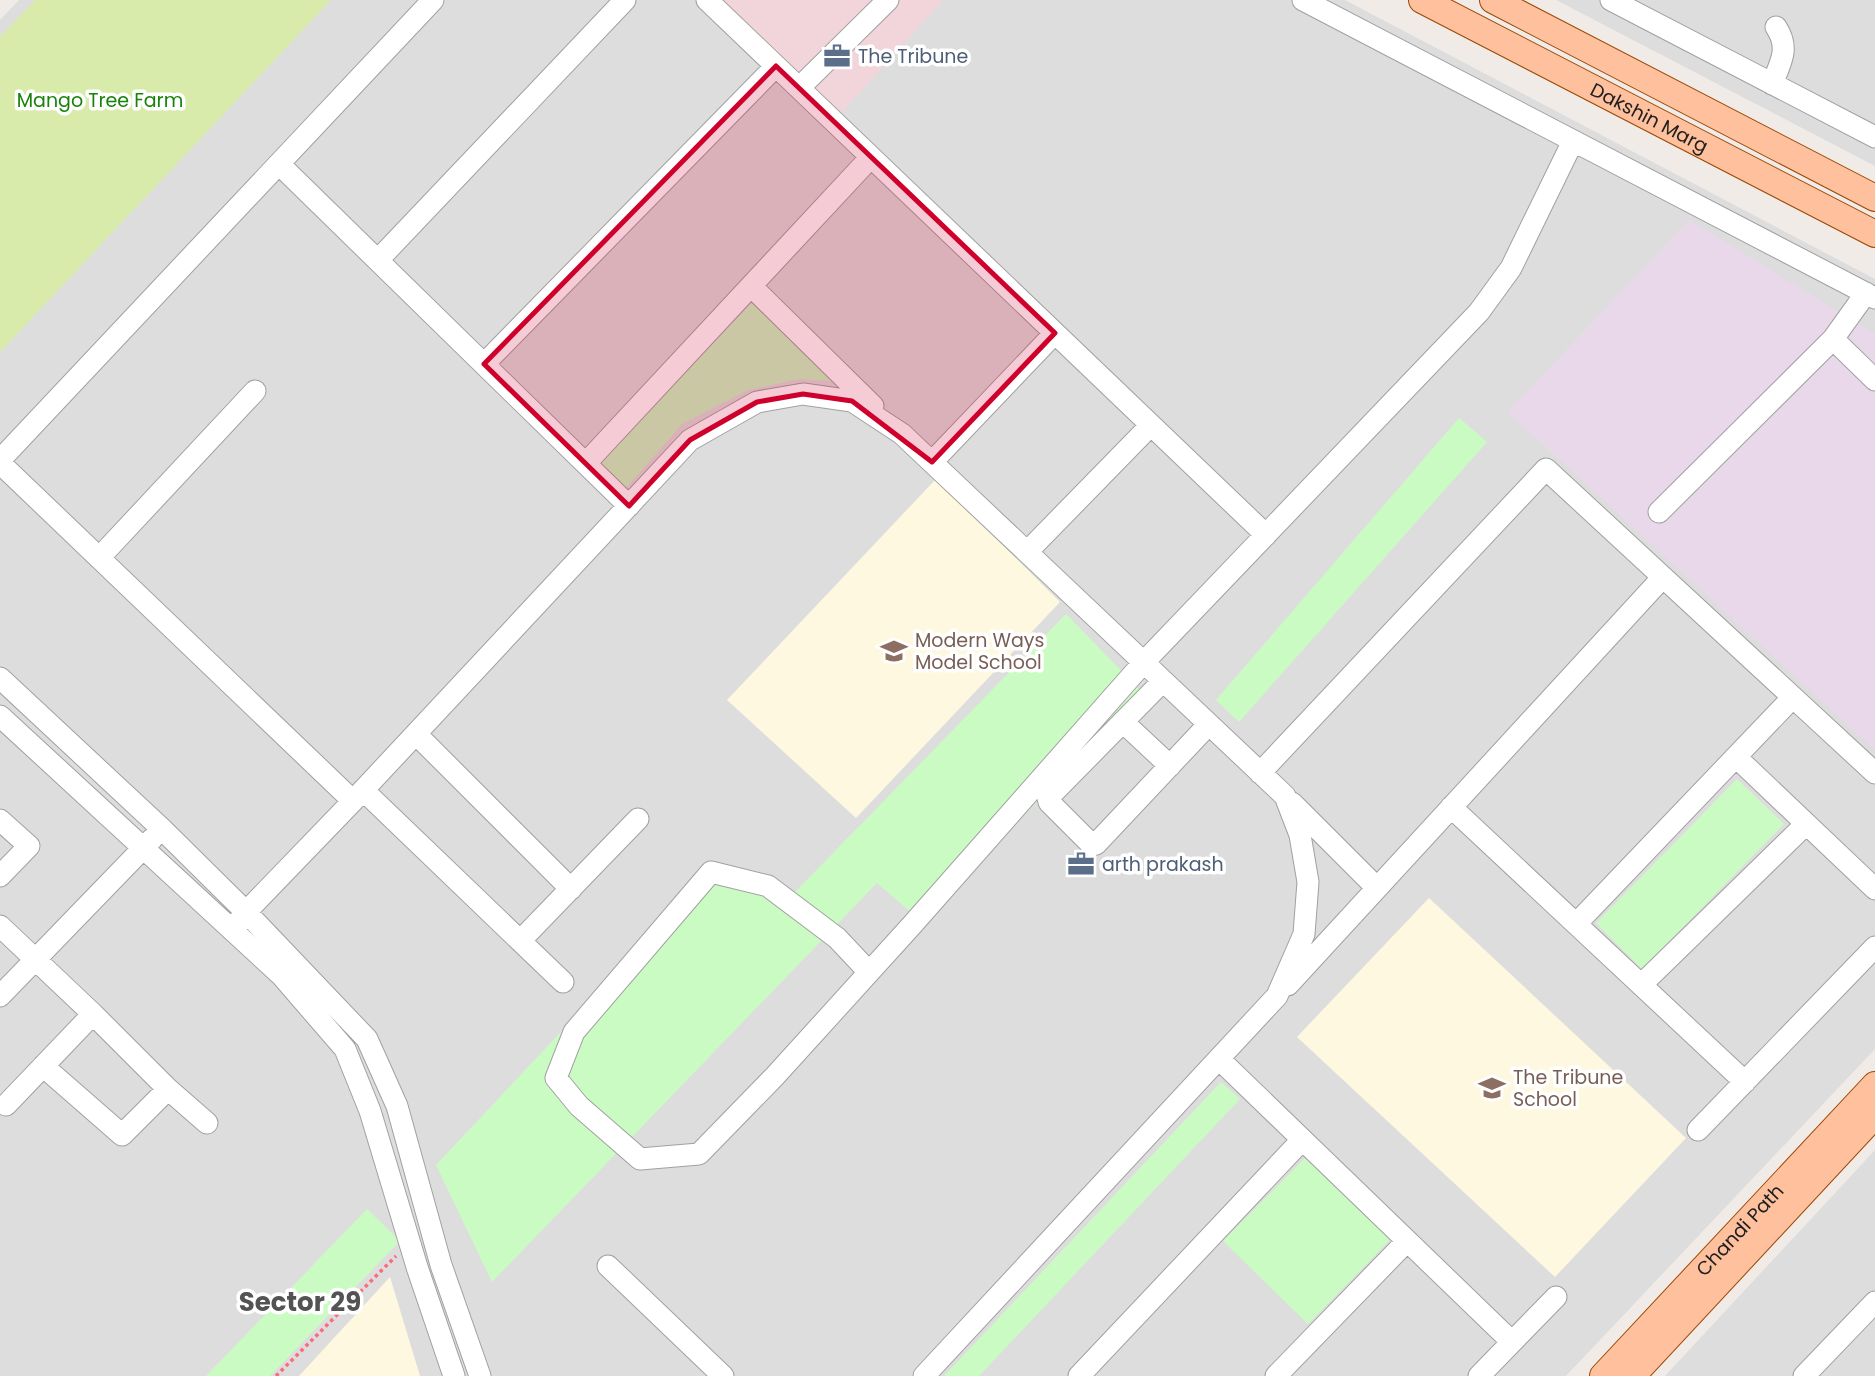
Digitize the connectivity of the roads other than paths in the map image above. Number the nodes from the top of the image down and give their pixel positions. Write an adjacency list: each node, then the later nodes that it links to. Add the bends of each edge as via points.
1 (433, 0): 16 (street)
2 (625, 0): 19 (street)
3 (707, 0): 10 (street)
4 (888, 0): 12 (street)
5 (1303, 0): 14 (street)
6 (1422, 0): 18 (main road, Dakshin Marg)
7 (1493, 0): 17 (main road, Dakshin Marg)
8 (1611, 0): 11 (street)
9 (1776, 27): 11 (street, via 1785,46)
10 (776, 66): 12 (street); 24 (street)
11 (1772, 84): 13 (street)
12 (799, 88): 15 (street)
13 (1875, 137)
14 (1573, 141): 21 (street); 34 (street, via 1511,268 1479,312)
15 (871, 157): 20 (street); 22 (street)
16 (279, 164): 19 (street); 29 (street)
17 (1875, 198)
18 (1875, 234)
19 (378, 260): 24 (street)
20 (751, 286): 28 (street); 31 (street)
21 (1870, 295): 23 (street)
22 (1055, 333): 27 (street); 30 (street)
23 (1833, 339): 25 (street); 33 (street)
24 (484, 364): 31 (street)
25 (1875, 380)
26 (255, 391): 36 (street)
27 (1152, 425): 34 (street); 35 (street)
28 (902, 434): 30 (street); 32 (street, via 852,401 803,394 757,402 690,440)
29 (0, 462): 36 (street)
30 (932, 462): 35 (street)
31 (586, 463): 32 (street)
32 (629, 506): 45 (street)
33 (1659, 512)
34 (1266, 535): 38 (street)
35 (1027, 552): 38 (street)
36 (99, 558): 50 (street)
37 (1663, 577): 41 (street); 48 (street, via 1546,469); 52 (street)
38 (1144, 662): 40 (street); 69 (street)
39 (0, 678): 56 (street)
40 (1163, 681): 43 (street); 44 (street)
41 (1793, 697): 46 (street); 49 (street)
42 (0, 716): 57 (street)
43 (1122, 722): 47 (street); 47 (street, via 1048,798 1092,845)
44 (1209, 724): 47 (street); 48 (street)
45 (416, 734): 50 (street); 60 (street)
46 (1736, 757): 55 (street); 63 (street)
47 (1170, 766)
48 (1260, 773): 51 (street)
49 (1875, 773)
50 (358, 796): 62 (street); 66 (street)
51 (1286, 796): 59 (street); 73 (street, via 1300,835 1308,882 1304,934)
52 (1451, 807): 59 (street); 63 (street)
53 (638, 819): 60 (street)
54 (0, 820): 58 (street, via 29,846)
55 (1806, 824): 61 (street); 71 (street)
56 (162, 829): 57 (street); 62 (street)
57 (144, 848): 65 (street); 68 (street)
58 (0, 876)
59 (1377, 888): 73 (street)
60 (571, 889): 66 (street)
61 (1875, 889)
62 (246, 912): 65 (street); 91 (street, via 367,1039 397,1106 441,1265)
63 (1576, 924): 71 (street)
64 (0, 926): 68 (street)
65 (232, 930): 90 (street, via 281,975 345,1049 370,1111)
66 (520, 941): 70 (street)
67 (1875, 947): 77 (street)
68 (36, 960): 72 (street); 74 (street)
69 (869, 972): 69 (street, via 699,1154 640,1159 556,1078 574,1032 711,872 768,886 837,938)
70 (563, 982)
71 (1641, 985): 77 (street)
72 (0, 996)
73 (1278, 996): 75 (street)
74 (93, 1014): 76 (street); 79 (street)
75 (1219, 1059): 84 (street); 93 (street)
76 (43, 1066): 79 (street, via 122,1135); 80 (street)
77 (1745, 1082): 83 (street)
78 (1875, 1084): 97 (main road, Chandi Path)
79 (168, 1089): 82 (street)
80 (6, 1105)
81 (1875, 1115): 98 (main road, Chandi Path)
82 (208, 1123)
83 (1698, 1130)
84 (1302, 1140): 85 (street); 94 (street)
85 (1406, 1241): 89 (street); 95 (street)
86 (608, 1266): 92 (street)
87 (1556, 1297): 89 (street)
88 (1875, 1302): 99 (street)
89 (1512, 1342): 96 (street)
90 (454, 1376)
91 (480, 1376)
92 (723, 1376)
93 (924, 1376)
94 (1079, 1376)
95 (1276, 1376)
96 (1479, 1376)
97 (1603, 1376)
98 (1632, 1376)
99 (1804, 1376)

